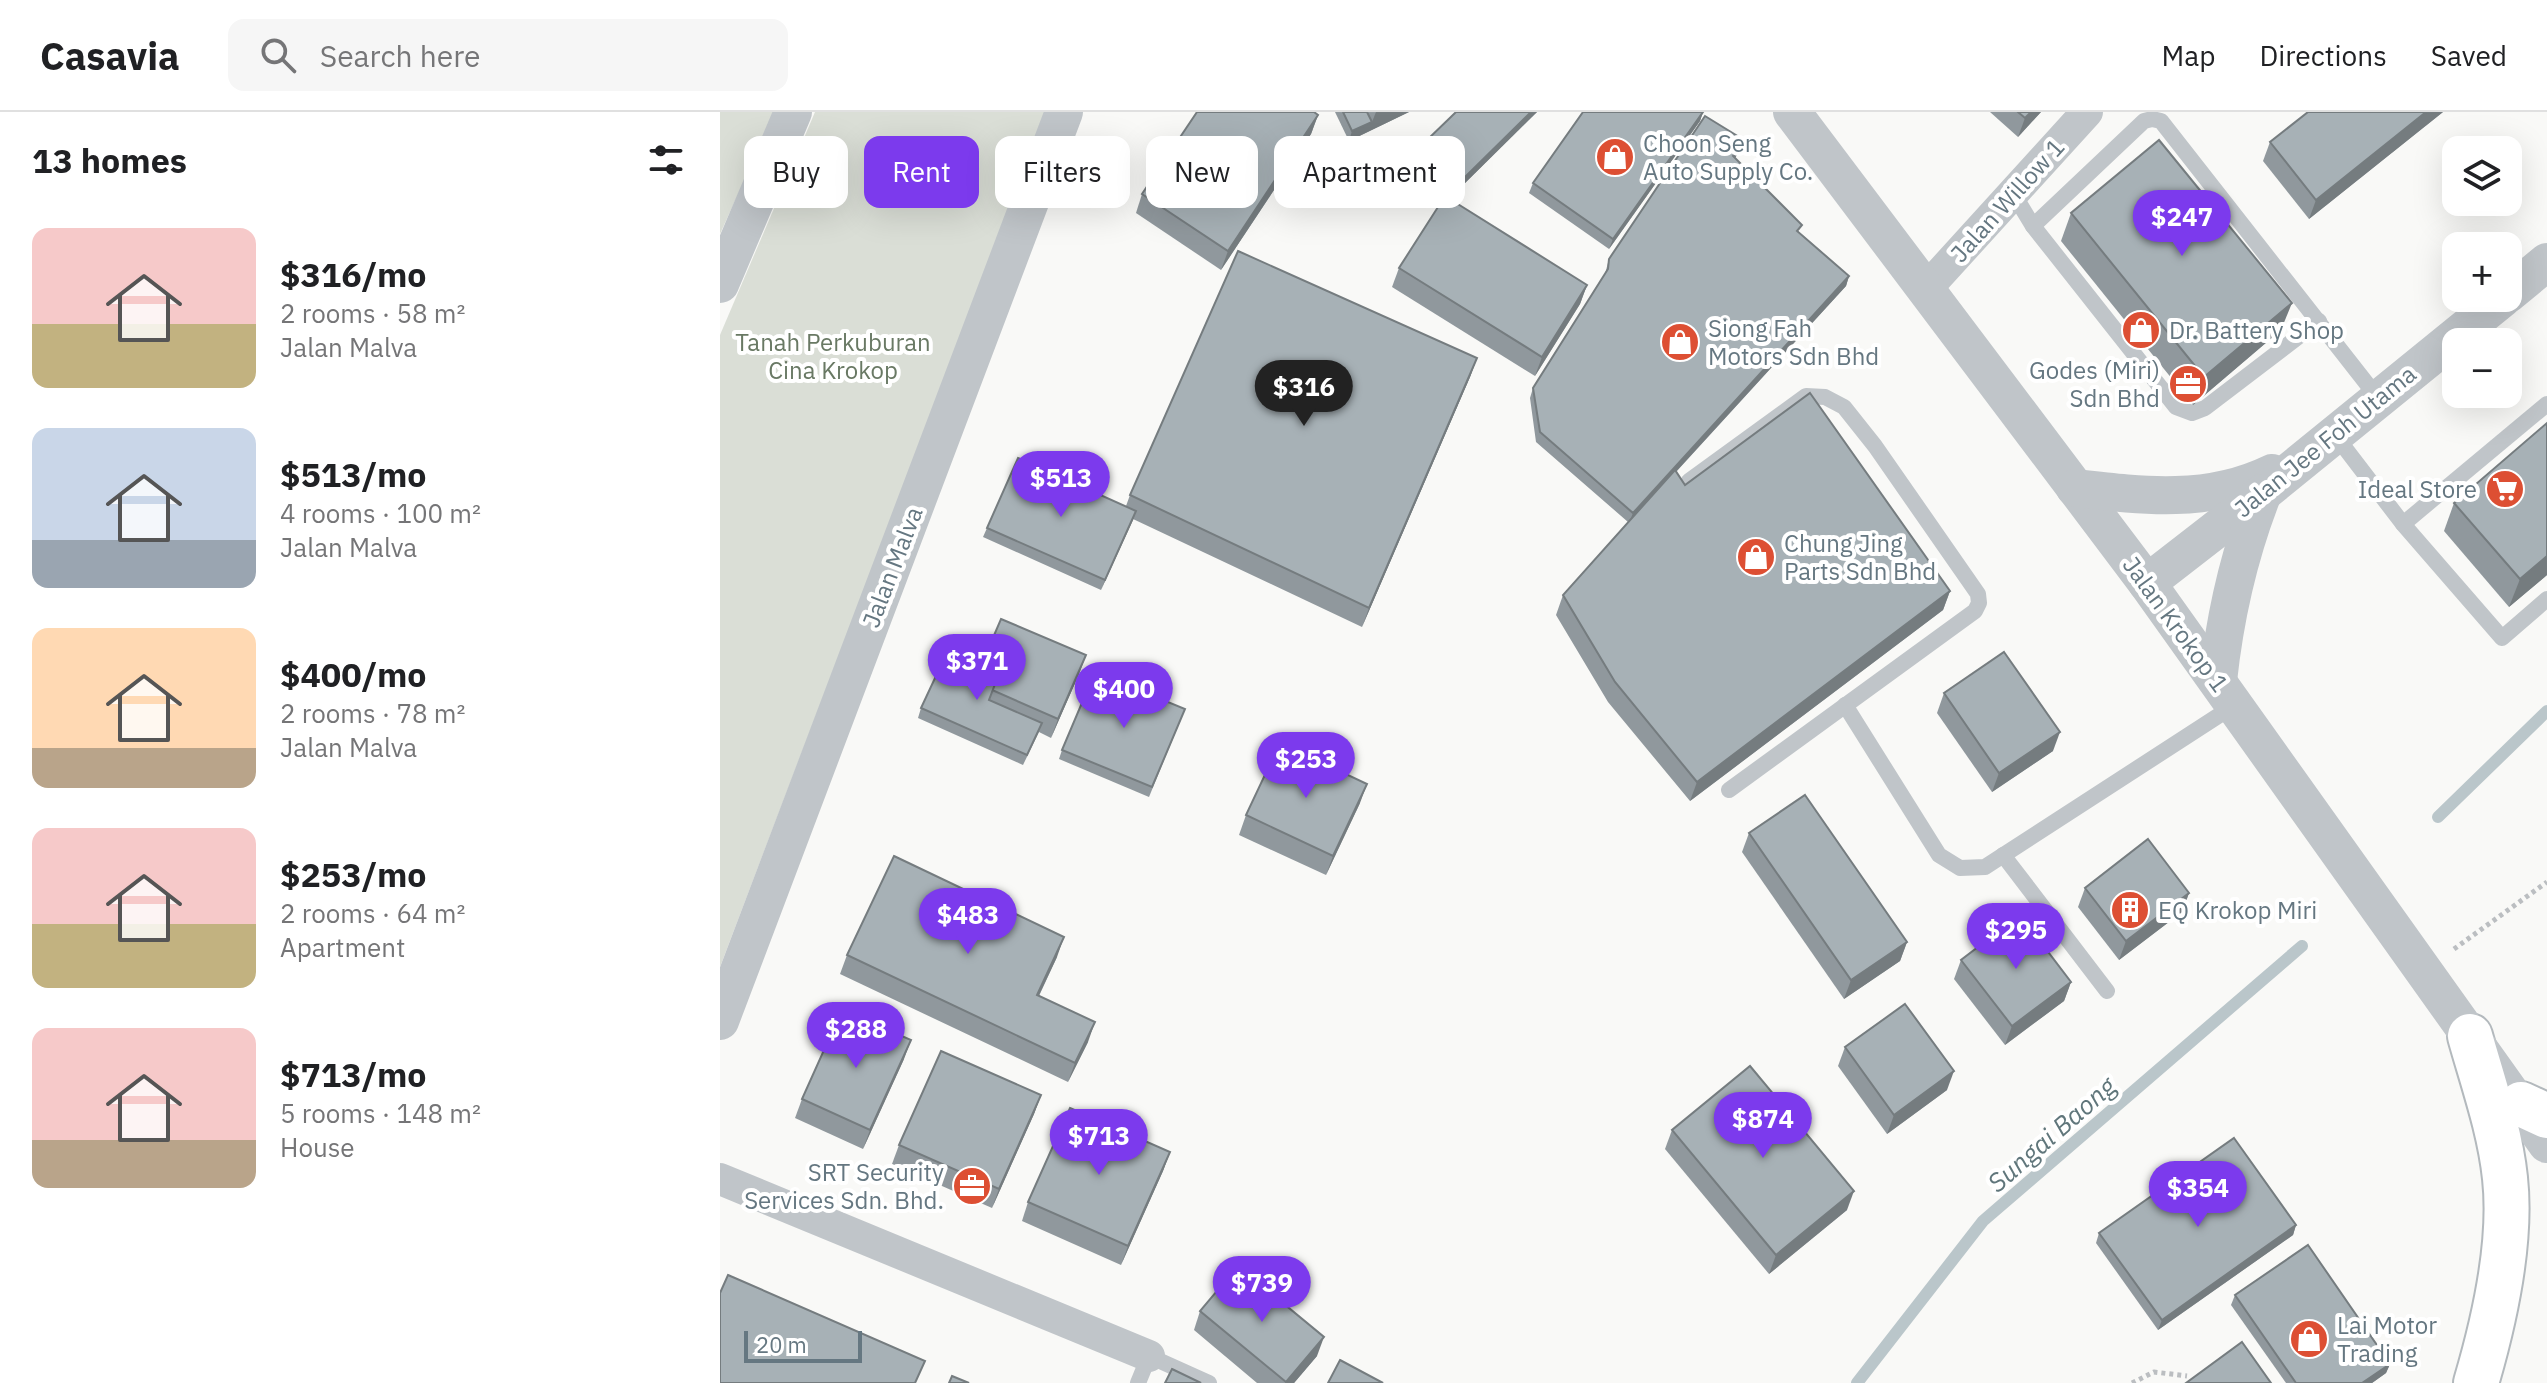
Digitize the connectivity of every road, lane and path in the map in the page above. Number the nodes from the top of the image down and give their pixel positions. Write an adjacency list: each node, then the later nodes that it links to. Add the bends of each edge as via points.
1 (793, 112): 9 (street)
2 (1064, 112): 30 (street, Jalan Malva)
3 (1792, 112): 10 (street, Jalan Krokop 1)
4 (2087, 112): 5 (street, Jalan Willow 1)
5 (2013, 193): 6 (lane); 10 (street, Jalan Willow 1)
6 (2033, 226): 12 (lane, via 2176,407 2192,413); 12 (lane, via 2144,121 2161,121)
7 (2547, 262): 8 (street)
8 (2522, 283)
9 (720, 284)
10 (1926, 289): 18 (street, Jalan Krokop 1)
11 (2486, 312): 13 (street, Jalan Jee Foh Utama)
12 (2319, 321): 13 (lane)
13 (2378, 398): 15 (street, Jalan Jee Foh Utama)
14 (2547, 404): 20 (lane)
15 (2334, 433): 16 (street, Jalan Jee Foh Utama); 20 (lane)
16 (2300, 461): 18 (street, via 2257,481 2211,493 2164,497); 19 (street, Jalan Jee Foh Utama)
17 (1689, 481): 24 (lane, via 1806,396 1825,397 1844,407 1875,446 1961,569 1978,594 1975,611)
18 (2075, 488): 21 (street, Jalan Krokop 1)
19 (2263, 493): 21 (street, Jalan Jee Foh Utama); 23 (street, via 2245,538 2223,633)
20 (2403, 524): 22 (lane, via 2502,638)
21 (2147, 583): 23 (street, Jalan Krokop 1)
22 (2547, 599)
23 (2226, 693): 26 (lane); 28 (street, Jalan Krokop 1)
24 (1845, 705): 25 (lane); 26 (lane, via 1939,855 1960,868 1985,867)
25 (1729, 790)
26 (2003, 855): 29 (lane)
27 (2547, 882): 28 (path)
28 (2424, 970): 31 (street, Jalan Krokop 1)
29 (2107, 991)
30 (720, 1021)
31 (2470, 1036): 32 (street, Jalan Krokop 1); 39 (main road, via 2505,1179 2505,1233 2494,1317)
32 (2534, 1110): 33 (street, Jalan Krokop 1)
33 (2547, 1144)
34 (720, 1179): 35 (street)
35 (1143, 1370): 37 (lane)
36 (2187, 1376): 38 (path, via 2154,1372)
37 (1209, 1383)
38 (2132, 1383)
39 (2476, 1383)

